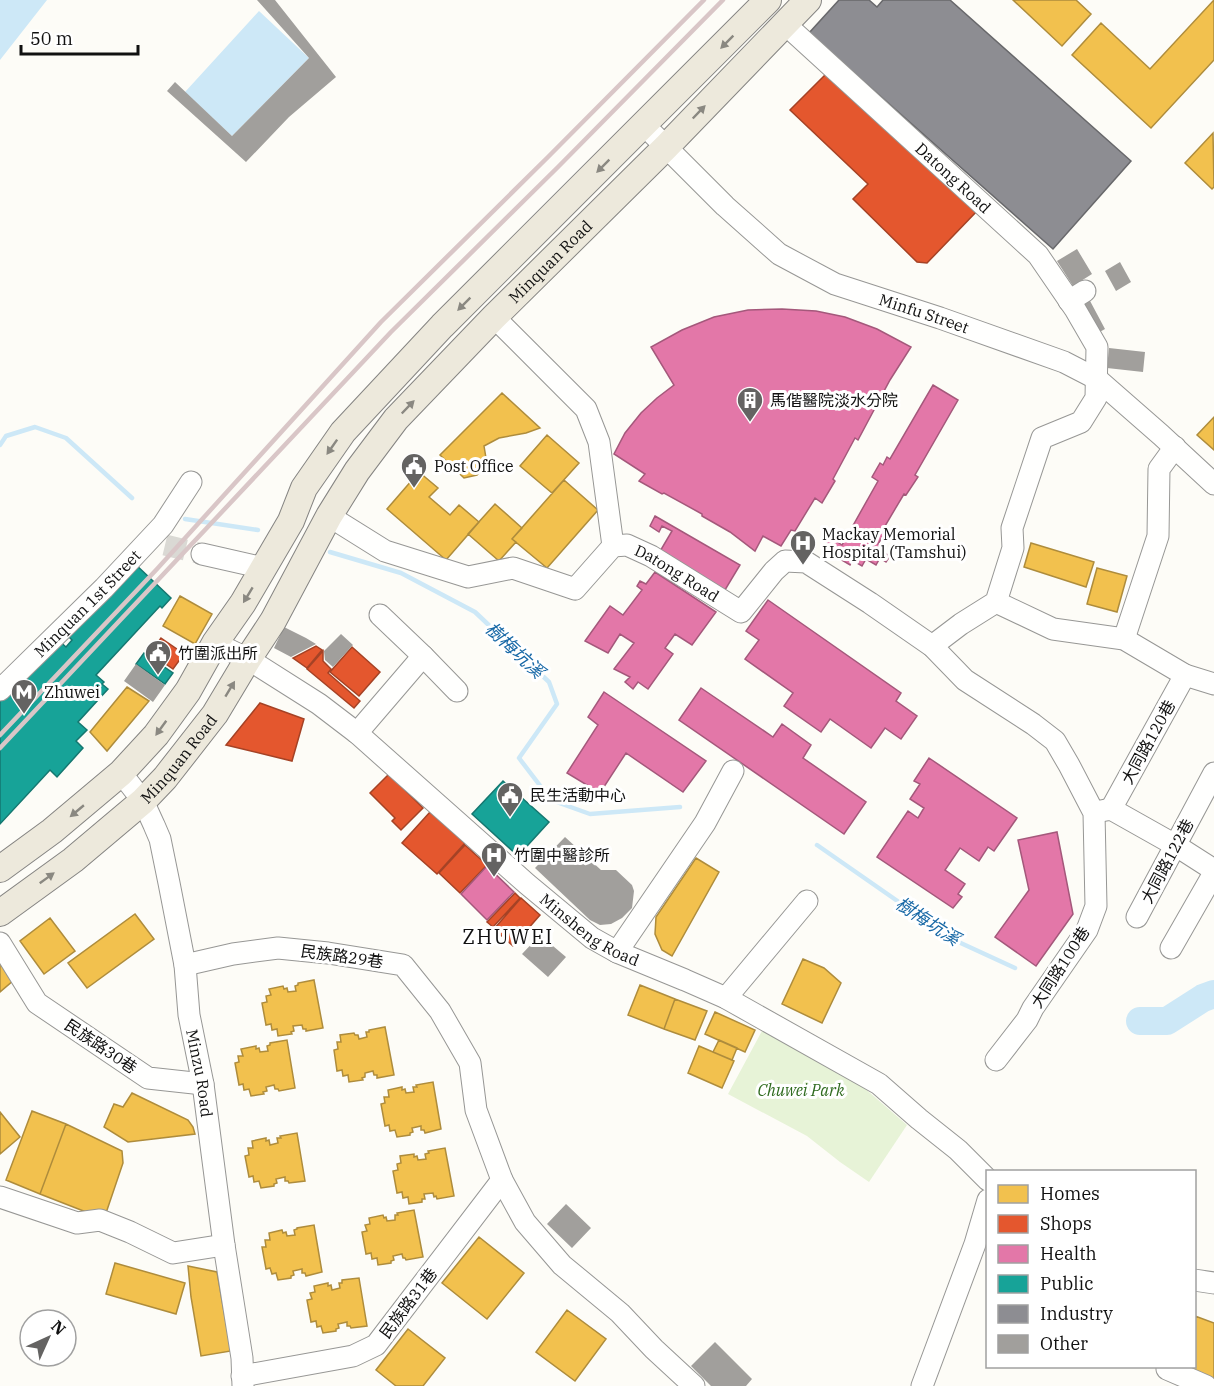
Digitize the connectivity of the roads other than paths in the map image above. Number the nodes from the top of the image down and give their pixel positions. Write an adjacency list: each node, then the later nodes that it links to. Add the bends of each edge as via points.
1 (768, 0): 4 (main road, Minquan Road, one-way to 4)
2 (808, 0): 3 (main road, Minquan Road)
3 (785, 24): 5 (main road, Minquan Road, one-way to 3); 7 (street, Datong Road, via 1038,255 1077,296 1097,347)
4 (644, 125): 5 (street, Minfu Street); 14 (main road, Minquan Road, one-way to 14, via 442,326 343,432 304,488)
5 (666, 147): 6 (main road, Minquan Road); 7 (street, Minfu Street, via 725,206 788,259 835,284 1064,362)
6 (494, 317): 11 (main road, Minquan Road, one-way to 6, via 396,419); 12 (street, via 586,409 599,442)
7 (1097, 379): 8 (street, Minfu Street); 15 (street, Datong Road, via 1096,398 1081,422 1042,438 1012,528 1013,548)
8 (1175, 447): 10 (street, Minfu Street); 17 (street, via 1159,469 1158,536)
9 (190, 482): 24 (street, Minquan 1st Street, via 156,539)
10 (1214, 484)
11 (329, 516): 12 (street, Datong Road, via 385,551 468,577 513,568 575,589); 21 (main road, Minquan Road, via 273,621)
12 (613, 546): 19 (street, Datong Road, via 627,544 651,556 741,612 785,561 806,562)
13 (202, 554): 14 (street)
14 (264, 568): 18 (main road, Minquan Road, one-way to 18)
15 (996, 602): 17 (street, via 1053,629); 19 (street)
16 (380, 615): 20 (street)
17 (1124, 639): 22 (street)
18 (215, 644): 21 (street, Minsheng Road); 28 (main road, Minquan Road, one-way to 28, via 188,691)
19 (932, 646): 31 (street, 大同路100巷, via 965,680 1054,741)
20 (423, 656): 25 (street); 26 (street)
21 (248, 659): 26 (street, Minsheng Road); 30 (main road, Minquan Road, one-way to 21, via 215,714)
22 (1185, 675): 23 (street); 31 (street, 大同路120巷)
23 (1214, 684)
24 (0, 690)
25 (457, 691)
26 (357, 732): 40 (street, Minsheng Road, via 527,884 592,938)
27 (733, 771): 40 (street, via 705,823)
28 (121, 773): 30 (street, Minzu Road); 33 (main road, Minquan Road, one-way to 33)
29 (1214, 773): 32 (street, 大同路122巷)
30 (143, 801): 36 (main road, Minquan Road, one-way to 30, via 73,860); 41 (street, Minzu Road, via 160,839)
31 (1102, 811): 32 (street); 43 (street, 大同路100巷, via 1096,906 1087,930)
32 (1175, 845): 34 (street); 37 (street, 大同路122巷)
33 (0, 869)
34 (1214, 872): 39 (street)
35 (807, 901): 42 (street)
36 (0, 913)
37 (1137, 917)
38 (0, 943): 44 (street, 民族路30巷, via 37,1004 148,1078)
39 (1171, 948)
40 (617, 952): 42 (street, Minsheng Road)
41 (185, 965): 44 (street, Minzu Road, via 189,1016); 46 (street, 民族路29巷, via 278,948 403,964 440,1011 470,1063 476,1110)
42 (726, 998): 45 (street, Minsheng Road, via 879,1084 958,1150)
43 (996, 1060)
44 (203, 1084): 49 (street, Minzu Road)
45 (986, 1179)
46 (502, 1180): 53 (street, 民族路31巷, via 376,1345 353,1356); 54 (street, 民族路29巷, via 525,1222 562,1265 620,1313)
47 (0, 1197): 49 (street, via 77,1223 100,1220 173,1253)
48 (986, 1204): 55 (street)
49 (224, 1245): 53 (street, Minzu Road)
50 (1196, 1280): 51 (street)
51 (1214, 1283)
52 (1167, 1369): 56 (street)
53 (245, 1383)
54 (694, 1386)
55 (922, 1386)
56 (1206, 1386)

